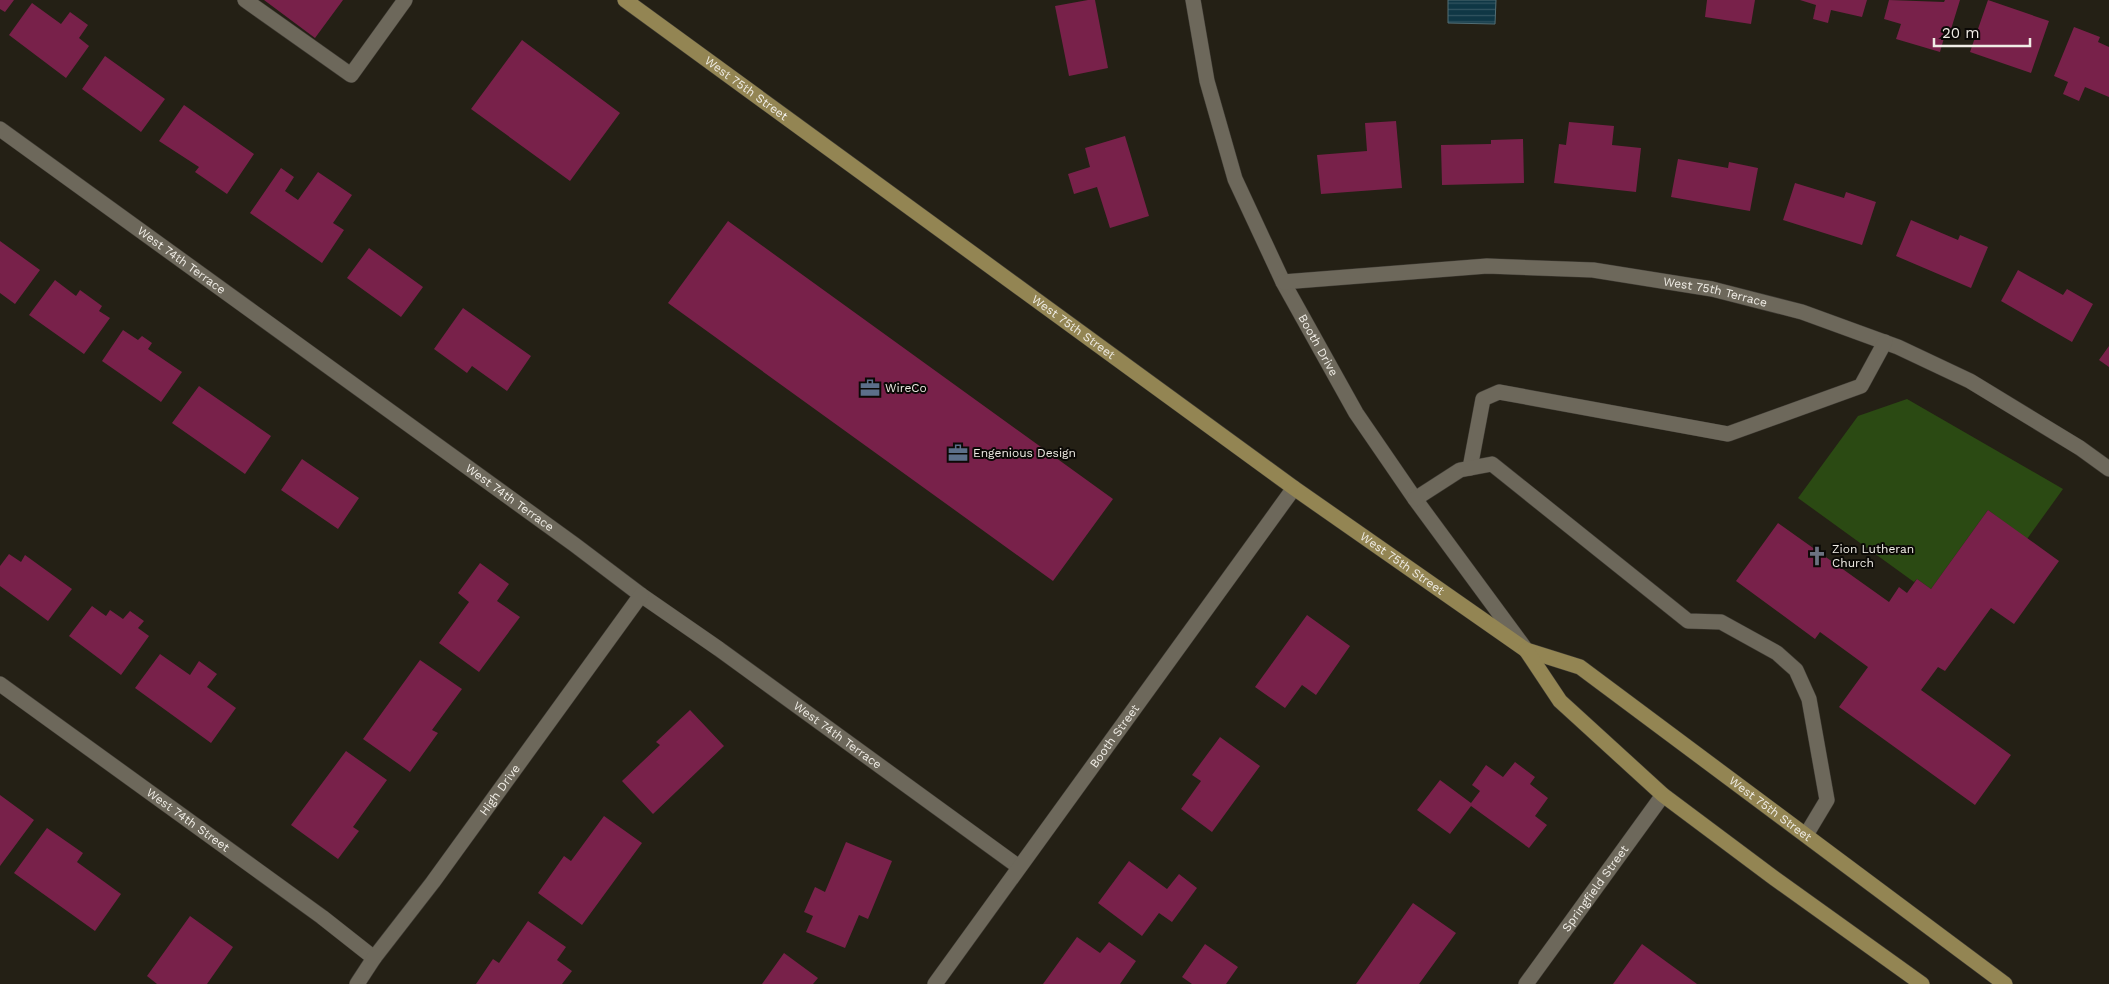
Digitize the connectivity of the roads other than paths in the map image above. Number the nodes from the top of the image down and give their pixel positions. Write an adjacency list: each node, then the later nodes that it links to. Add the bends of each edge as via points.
1 (245, 0): 2 (street, via 351,75)
2 (405, 0)
3 (624, 0): 10 (main road, West 75th Street)
4 (1193, 0): 6 (street, Booth Drive, via 1208,81 1235,179)
5 (0, 129): 12 (street, West 74th Terrace)
6 (1283, 282): 7 (street, West 75th Terrace, via 1487,266 1593,270 1712,288 1802,312); 11 (street, Booth Drive, via 1356,413)
7 (1885, 342): 8 (street, via 1861,386 1728,434 1498,392 1483,399); 9 (street, West 75th Terrace, via 1970,381 2080,448)
8 (1470, 468): 11 (street, via 1460,470); 16 (street, via 1492,464 1688,621 1721,622 1777,653 1796,670 1809,699 1827,800)
9 (2109, 470)
10 (1294, 488): 13 (main road, West 75th Street); 17 (street, Booth Street)
11 (1415, 499): 13 (street, Booth Drive)
12 (640, 595): 17 (street, West 74th Terrace); 18 (street, High Drive, via 433,882)
13 (1526, 650): 15 (main road, West 75th Street, via 1560,702); 16 (main road, West 75th Street, via 1580,667)
14 (0, 684): 18 (street, West 74th Street)
15 (1663, 795): 21 (street, Springfield Street); 22 (main road, West 75th Street)
16 (1806, 835): 23 (main road, West 75th Street)
17 (1019, 867): 20 (street, Booth Street)
18 (374, 958): 19 (street, High Drive)
19 (357, 984)
20 (935, 984)
21 (1526, 984)
22 (1922, 984)
23 (2005, 984)

